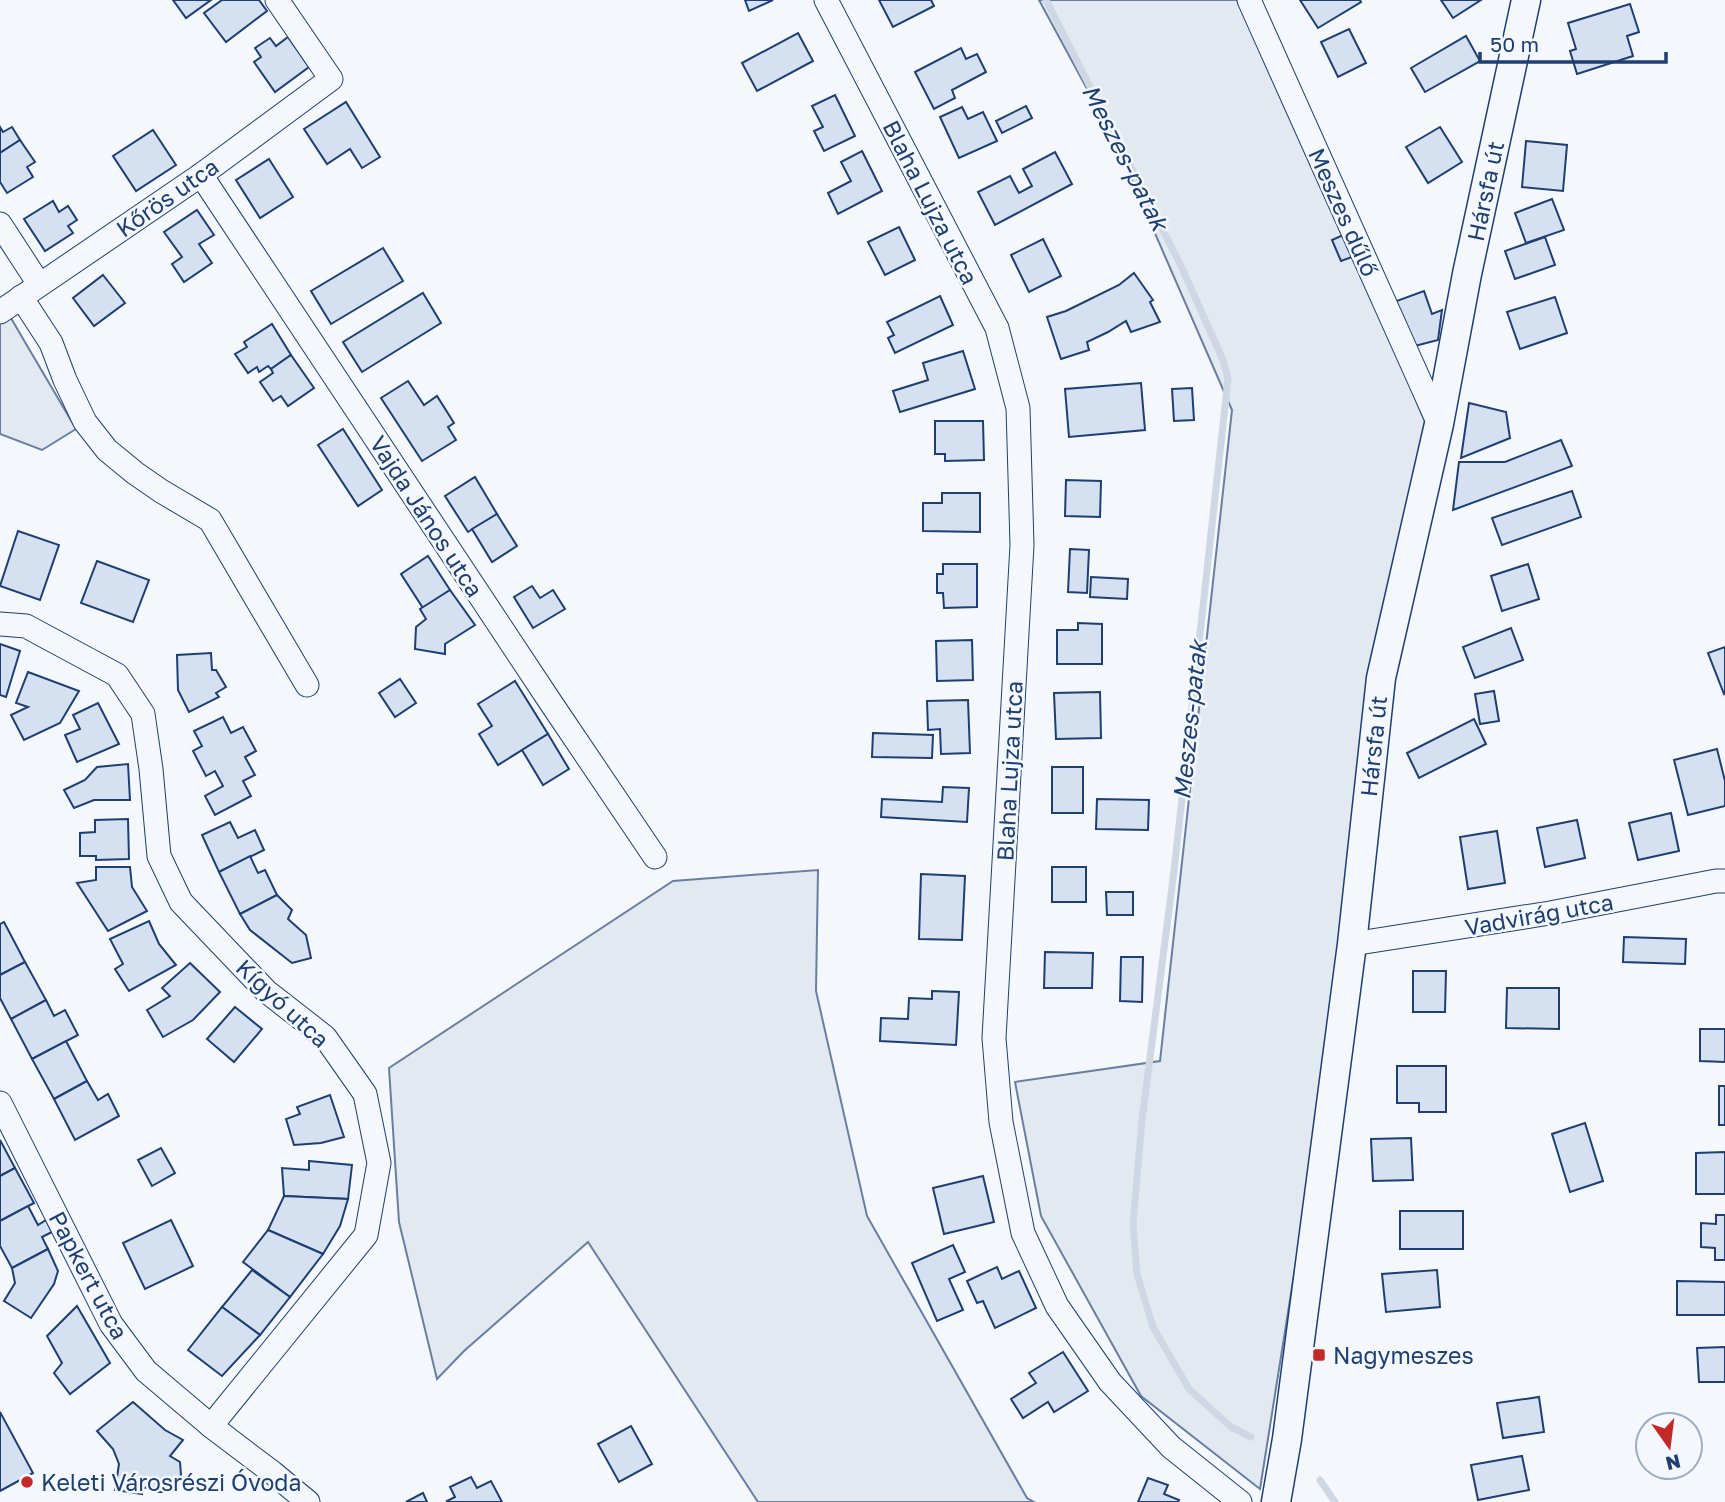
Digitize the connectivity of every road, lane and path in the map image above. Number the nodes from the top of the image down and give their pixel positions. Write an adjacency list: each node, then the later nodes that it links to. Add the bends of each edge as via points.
1 (277, 0): 5 (street, Kőrös utca, via 331,79)
2 (826, 0): 18 (street, Blaha Lujza utca, via 997,328 1018,408 1022,545 994,1038 1001,1122 1023,1233 1057,1306 1110,1382 1171,1447)
3 (1249, 0): 9 (street, Meszes dűlő)
4 (1526, 0): 9 (street, Hársfa út)
5 (201, 175): 7 (street, Kőrös utca); 12 (street, Vajda János utca)
6 (0, 224): 7 (street)
7 (30, 291): 8 (street, Kőrös utca); 11 (street, via 85,422 107,450 135,473 210,520)
8 (0, 312)
9 (1439, 424): 14 (street, Hársfa út, via 1381,678)
10 (0, 624): 16 (street, Kígyó utca, via 26,626 117,675 143,714 159,856 181,902 266,991 325,1037 365,1094 379,1163 366,1235)
11 (307, 685)
12 (654, 857)
13 (1725, 881): 14 (street, Vadvirág utca)
14 (1352, 944): 19 (street, Hársfa út)
15 (0, 1102): 16 (street, Papkert utca, via 111,1324 146,1371)
16 (211, 1426): 17 (street, Papkert utca)
17 (307, 1502)
18 (1240, 1502)
19 (1276, 1502)

